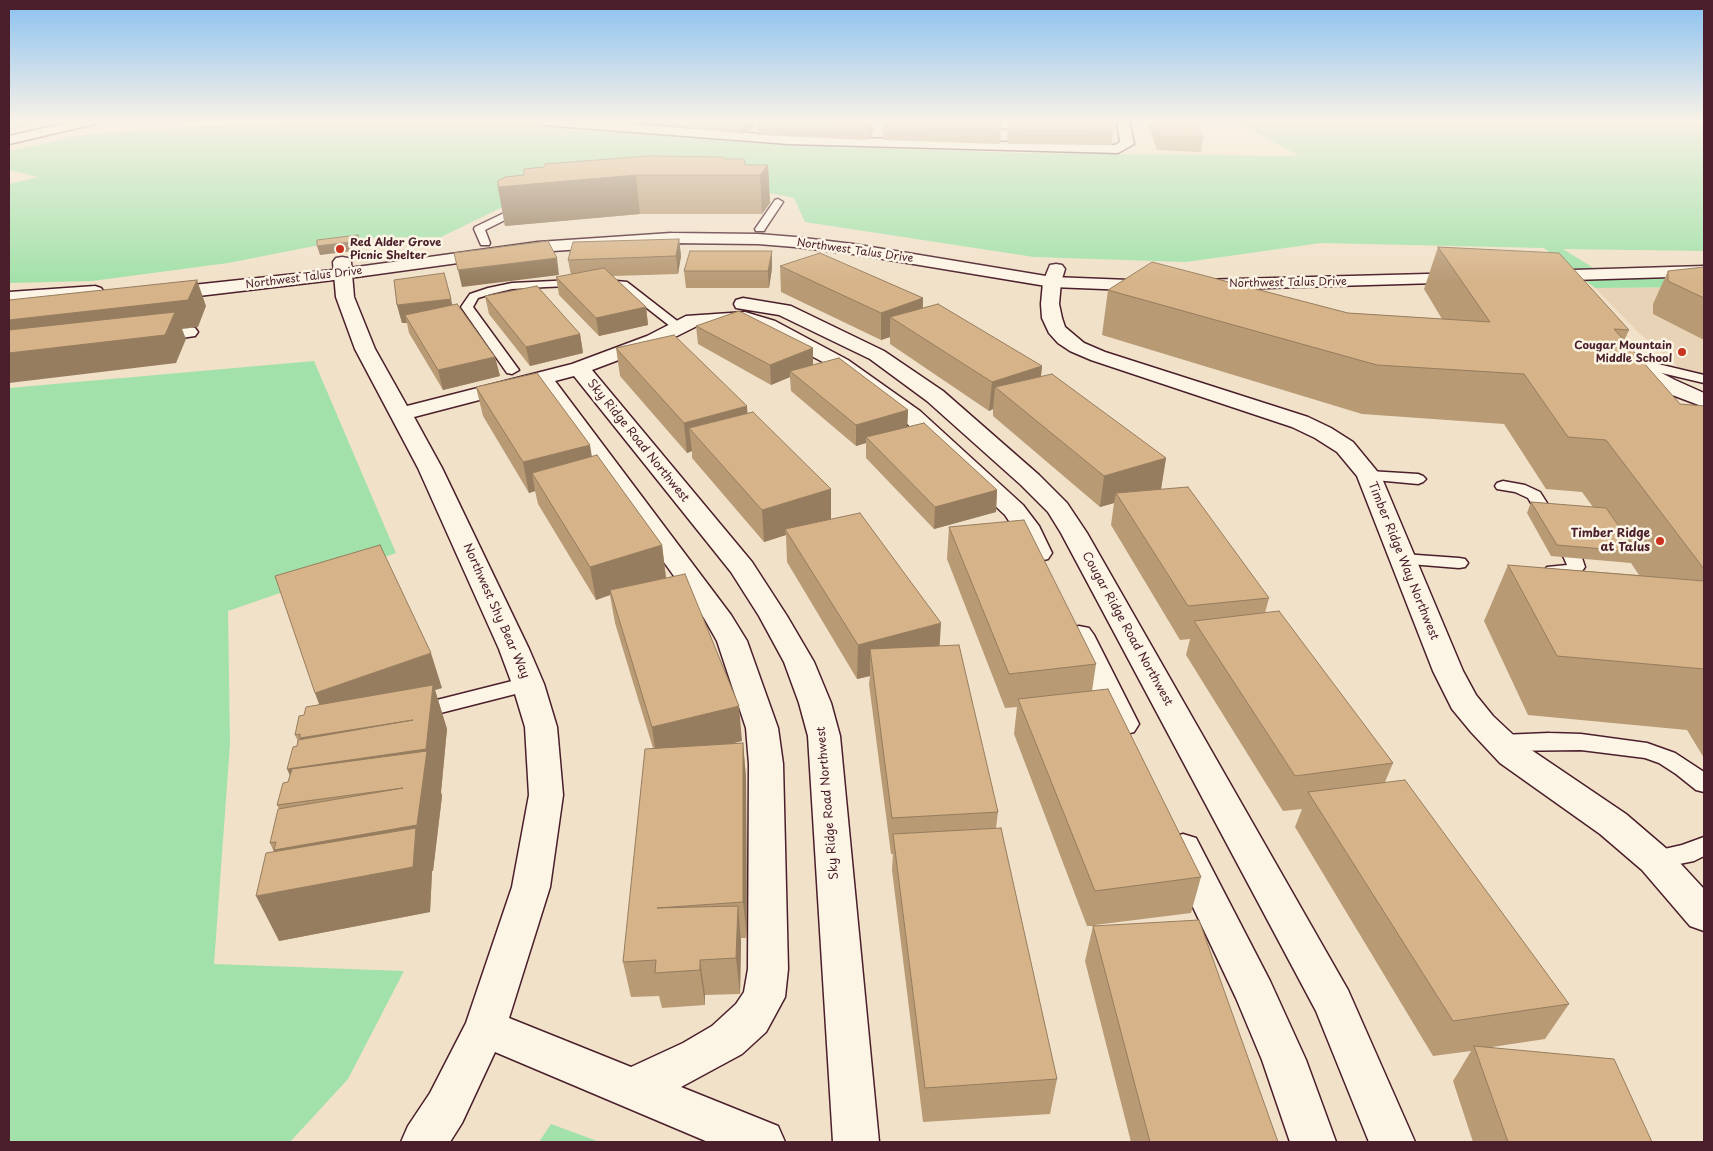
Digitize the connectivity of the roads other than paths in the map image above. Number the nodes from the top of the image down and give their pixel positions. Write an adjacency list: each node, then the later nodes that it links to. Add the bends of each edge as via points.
1 (534, 201): 4 (lane, via 479,229)
2 (778, 202): 3 (lane)
3 (760, 229): 4 (street, Northwest Talus Drive, via 657,228 535,236); 10 (street, Northwest Talus Drive, via 861,238 1005,262)
4 (485, 243): 7 (street, Northwest Talus Drive)
5 (1704, 256): 11 (street, via 1528,266)
6 (1467, 262): 9 (street, Northwest Talus Drive)
7 (342, 268): 10 (street, Northwest Talus Drive, via 600,241 707,238 795,242 971,270); 13 (street, Northwest Talus Drive); 27 (street, Northwest Shy Bear Way, via 345,297 365,349)
8 (1704, 271): 11 (street)
9 (1189, 272)
10 (1054, 275): 12 (street, Northwest Talus Drive, via 1105,272 1171,281); 28 (street, Timber Ridge Way Northwest, via 1050,304 1052,318 1056,329 1077,347 1300,422 1345,447)
11 (1550, 276): 14 (street)
12 (1482, 278)
13 (150, 291)
14 (1573, 294)
15 (112, 295): 16 (street)
16 (11, 308)
17 (686, 324): 22 (street, Cougar Ridge Road Northwest, via 654,340); 23 (lane, via 623,284 595,282 512,286 474,296 467,308); 34 (street, Cougar Ridge Road Northwest, via 731,317 756,320 841,364 912,416 1014,510 1026,526); 51 (street, Cougar Ridge Road Northwest, via 697,311 705,308 736,304 768,306 784,310 877,355 936,396 1058,508 1333,1003)
18 (188, 332): 19 (street)
19 (131, 339)
20 (1618, 340): 21 (street)
21 (1638, 362): 25 (lane); 26 (street, via 1649,374 1667,385)
22 (579, 368): 24 (street, Sky Ridge Road Northwest); 49 (street, Sky Ridge Road Northwest, via 742,568 800,662 815,703 824,736)
23 (512, 370)
24 (543, 379): 27 (street, Sky Ridge Road Northwest); 46 (street, via 717,614 732,641 762,728 766,764 768,969 764,997 751,1018 727,1040)
25 (1704, 379)
26 (1704, 400)
27 (402, 414): 36 (street, Northwest Shy Bear Way, via 430,468)
28 (1369, 476): 29 (lane); 31 (street, Timber Ridge Way Northwest)
29 (1418, 479)
30 (1503, 486): 33 (lane, via 1519,488 1534,495 1573,558 1576,567 1569,571)
31 (1403, 559): 32 (lane); 38 (street, Timber Ridge Way Northwest, via 1463,701)
32 (1459, 563)
33 (1553, 571)
34 (1050, 575)
35 (1067, 611): 39 (street)
36 (528, 684): 37 (lane); 45 (street, Northwest Shy Bear Way, via 542,727 546,795 531,887)
37 (398, 717)
38 (1500, 743): 40 (lane, via 1581,742 1647,751 1667,758); 43 (street, Timber Ridge Way Northwest, via 1613,824)
39 (1133, 745)
40 (1704, 784)
41 (1172, 825): 50 (street, via 1255,994 1284,1060)
42 (1704, 846): 43 (lane, via 1686,854)
43 (1655, 860): 44 (street, Timber Ridge Way Northwest)
44 (1704, 915)
45 (485, 1028): 46 (street); 47 (street, Northwest Shy Bear Way, via 446,1108)
46 (633, 1088): 48 (street)
47 (424, 1142)
48 (762, 1142)
49 (856, 1142)
50 (1313, 1142)
51 (1392, 1142)

